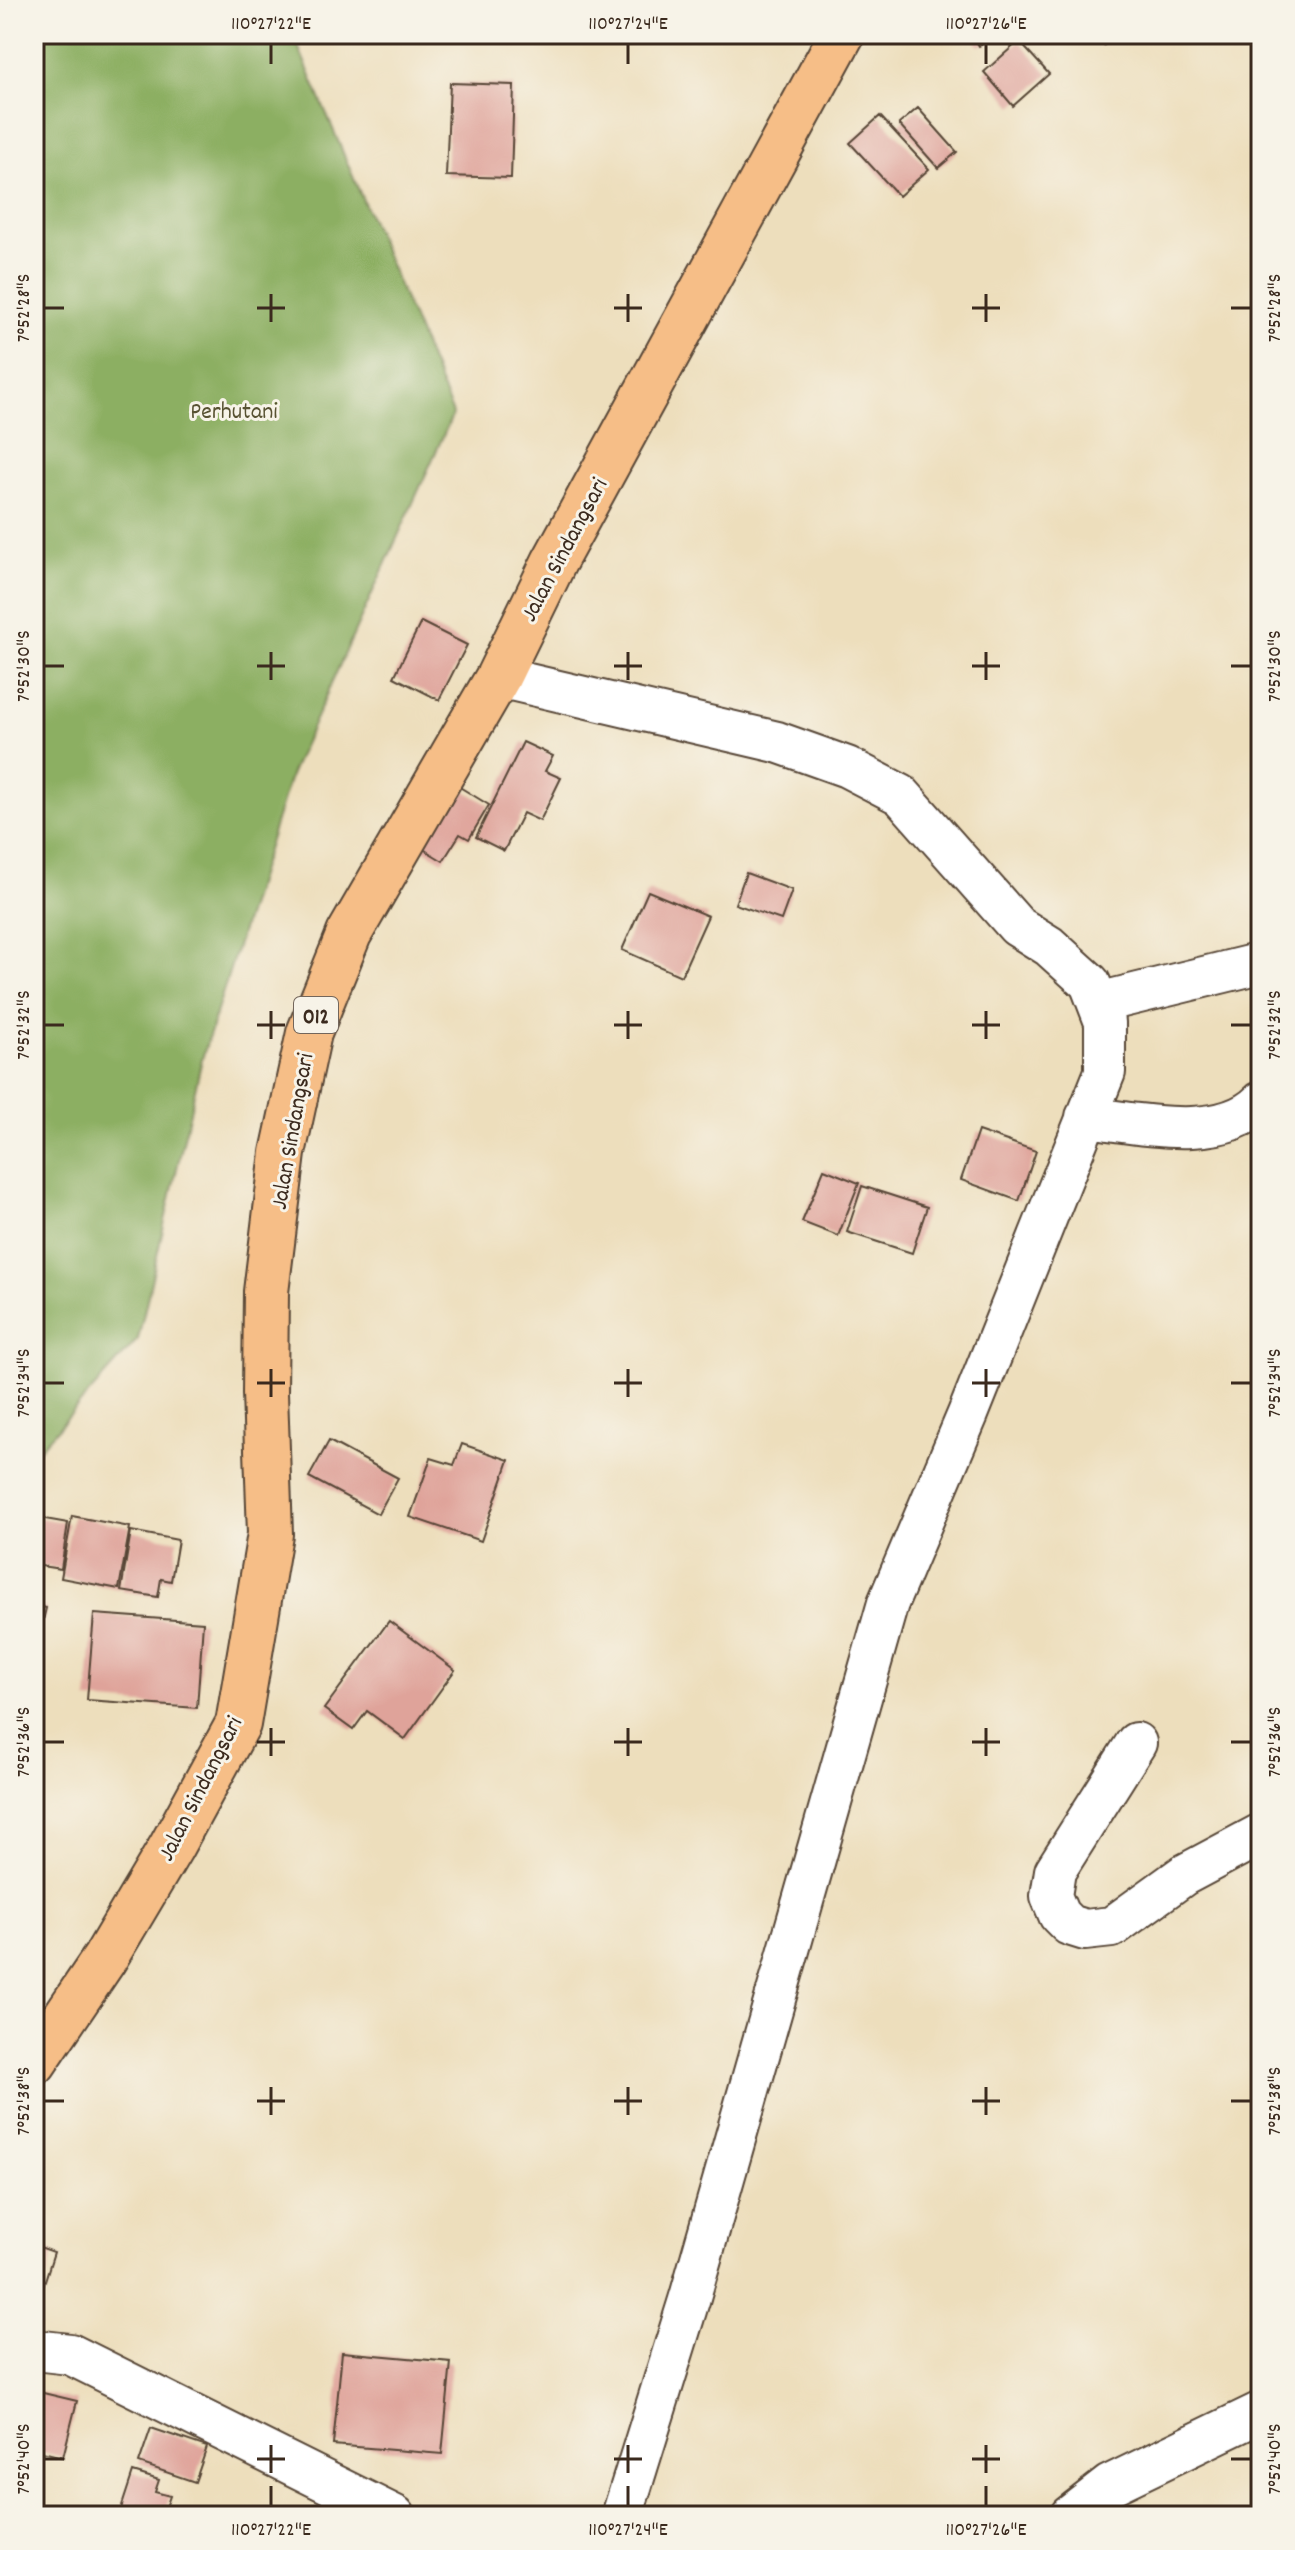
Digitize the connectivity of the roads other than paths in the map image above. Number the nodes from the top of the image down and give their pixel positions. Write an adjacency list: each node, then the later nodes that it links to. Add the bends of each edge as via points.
1 (842, 34): 2 (main road, Jalan Sindangsari / 012, via 554,562)
2 (498, 677): 4 (street, via 777,742 847,767 901,795 1017,926 1090,983); 9 (main road, Jalan Sindangsari / 012, via 349,934 309,1033 283,1153 266,1292 270,1534 238,1724 105,1958)
3 (1261, 963): 4 (street)
4 (1098, 1003): 6 (street, via 1105,1022 1105,1072)
5 (1261, 1102): 6 (street, via 1232,1120 1206,1126)
6 (1086, 1117): 13 (street, via 888,1603 690,2297)
7 (1136, 1743): 8 (street, via 1055,1871 1051,1896 1069,1925 1085,1930 1112,1927 1184,1875)
8 (1261, 1834)
9 (34, 2063)
10 (34, 2350): 12 (street, via 70,2354)
11 (1261, 2412): 14 (street, via 1110,2485)
12 (395, 2516)
13 (622, 2516)
14 (1070, 2516)

